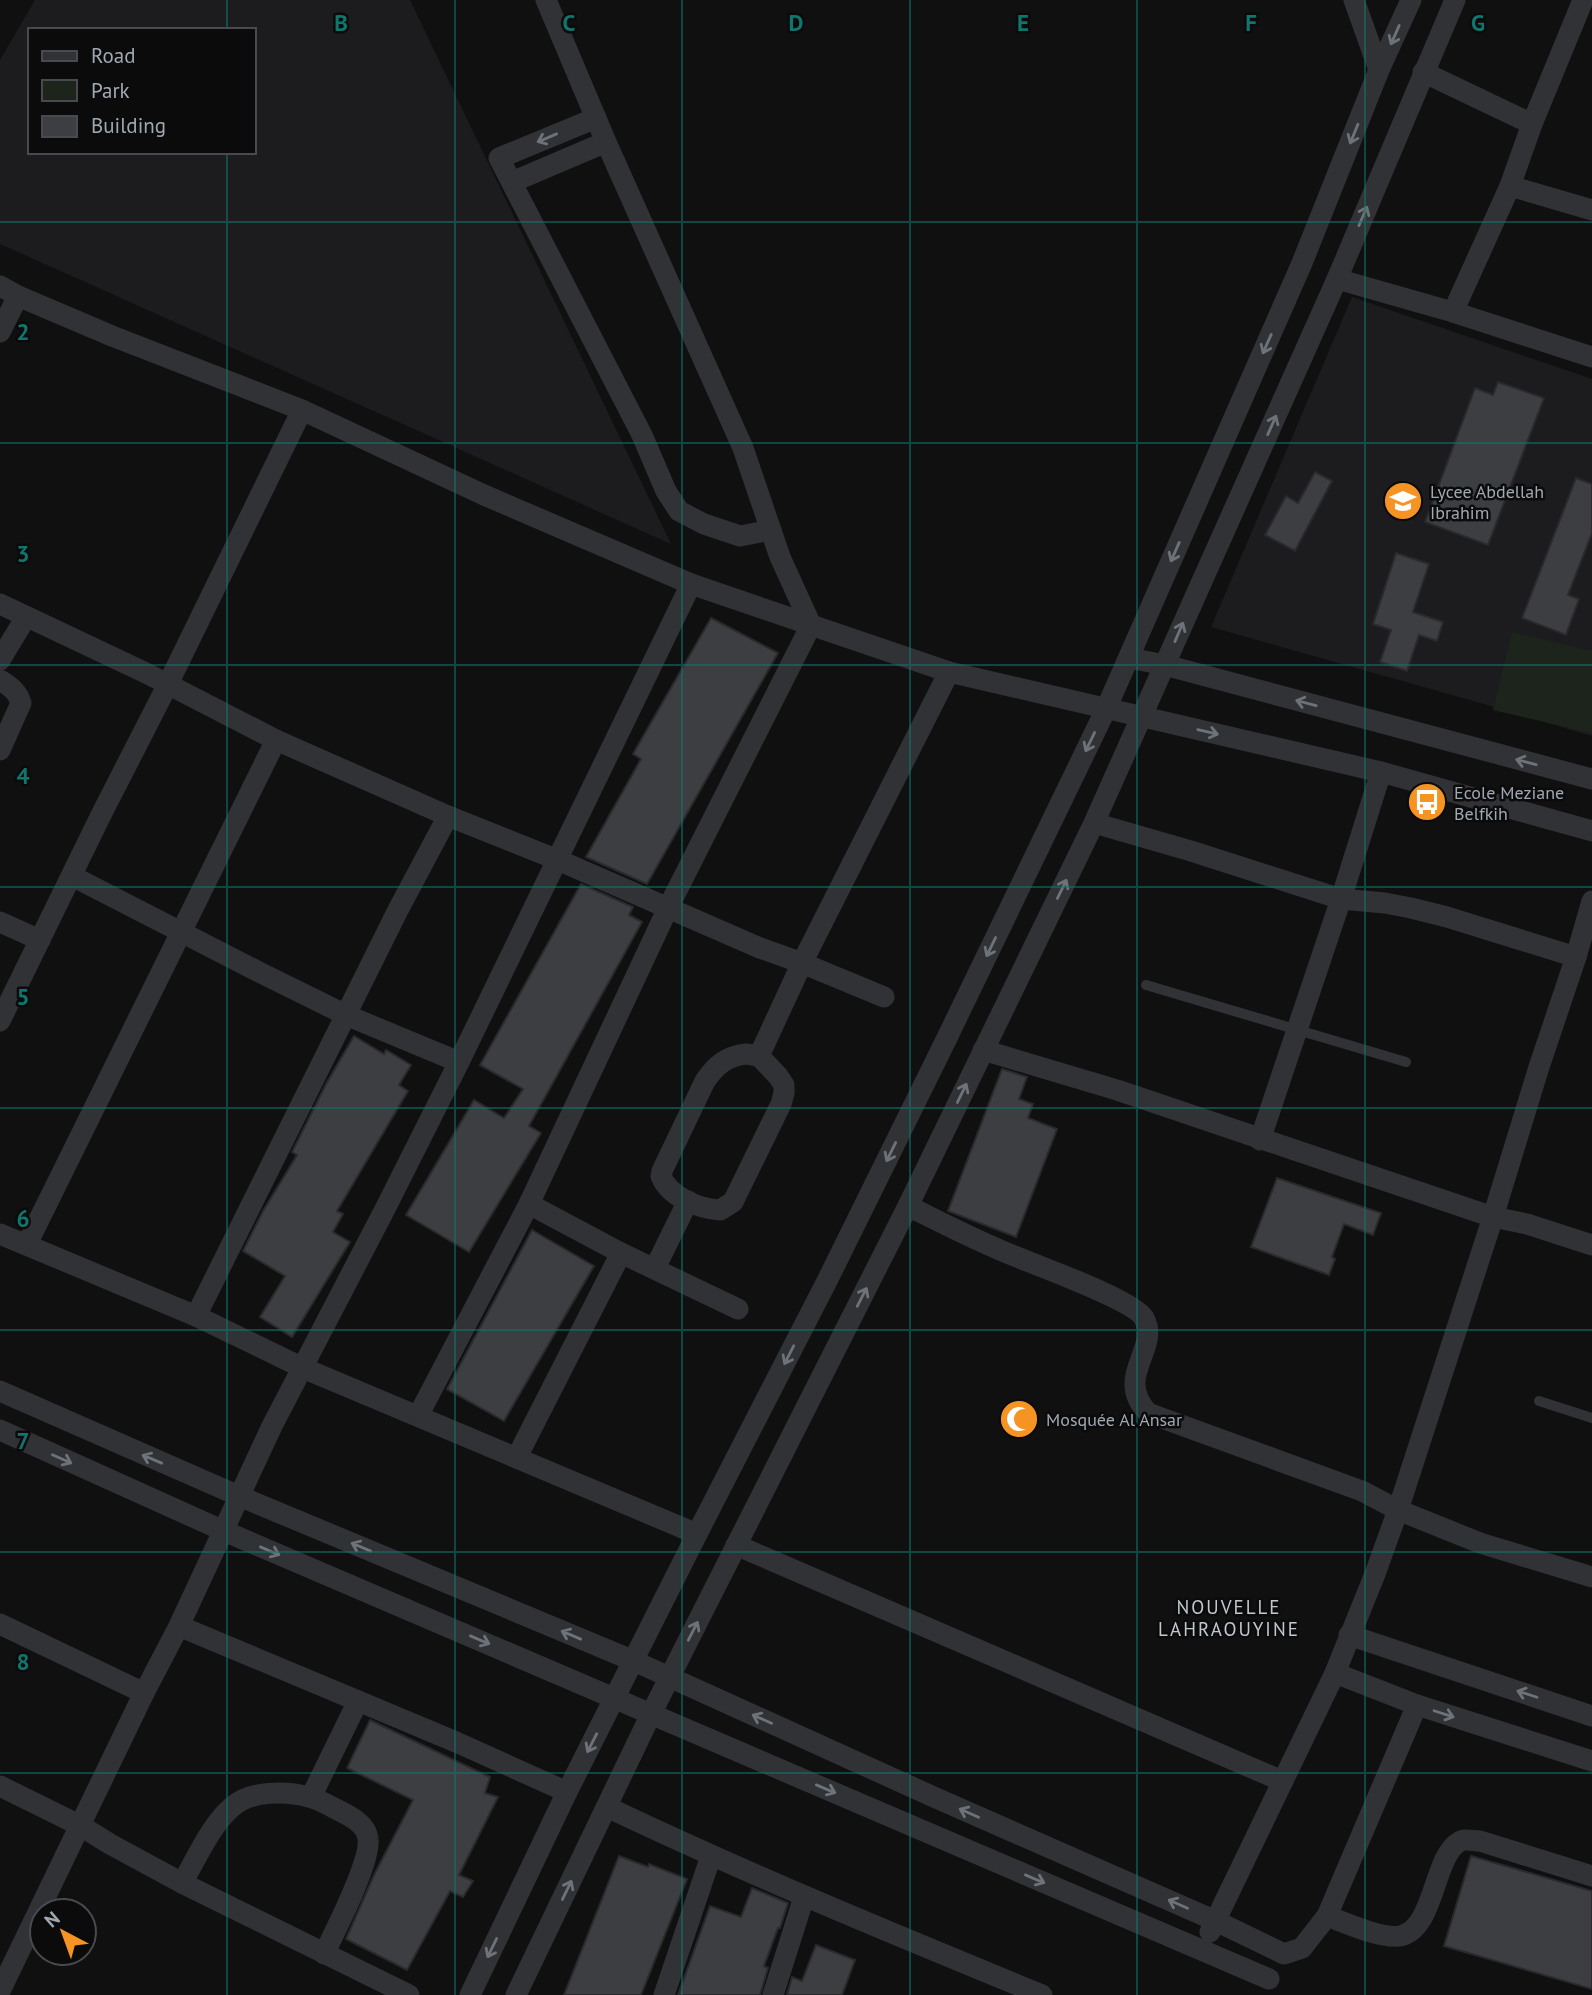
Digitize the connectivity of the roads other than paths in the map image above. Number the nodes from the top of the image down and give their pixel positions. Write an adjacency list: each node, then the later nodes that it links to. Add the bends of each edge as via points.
1 (546, 0): 8 (street)
2 (1354, 0): 6 (street)
3 (1411, 0): 6 (street, one-way to 6)
4 (1455, 0): 7 (street)
5 (1583, 0): 9 (street)
6 (1379, 70): 25 (street, one-way to 25, via 1302,262)
7 (1423, 72): 9 (street); 14 (street, one-way to 7)
8 (596, 118): 10 (street); 11 (street, one-way to 11, via 499,158)
9 (1532, 124): 12 (street)
10 (606, 142): 11 (street); 20 (street, via 743,448)
11 (512, 182): 20 (street, via 678,511 740,536)
12 (1510, 186): 13 (street); 16 (street)
13 (1592, 210)
14 (1337, 279): 16 (street); 27 (street, one-way to 14)
15 (9, 291): 17 (street); 19 (street)
16 (1453, 312): 18 (street)
17 (0, 332)
18 (1592, 357)
19 (302, 410): 21 (street, via 484,495); 30 (street)
20 (771, 530): 24 (street)
21 (691, 583): 24 (street); 40 (street)
22 (0, 604): 23 (street)
23 (26, 617): 26 (street); 30 (street)
24 (811, 625): 28 (street); 44 (street)
25 (1129, 658): 27 (street); 31 (street)
26 (0, 660)
27 (1165, 665): 32 (street); 36 (street, one-way to 27)
28 (949, 672): 31 (street); 49 (street)
29 (0, 681): 34 (street, via 11,687 21,703)
30 (168, 684): 33 (street); 41 (street)
31 (1106, 709): 32 (street); 81 (street, one-way to 81, via 829,1277)
32 (1141, 717): 35 (street, one-way to 35); 38 (street)
33 (276, 740): 37 (street); 46 (street)
34 (0, 750)
35 (1381, 772): 39 (street); 42 (street)
36 (1592, 779)
37 (448, 816): 40 (street); 52 (street)
38 (1094, 823): 42 (street); 55 (street, one-way to 38)
39 (1592, 831)
40 (558, 860): 44 (street); 57 (street)
41 (72, 876): 46 (street); 47 (street)
42 (1341, 899): 48 (street, via 1423,911); 54 (street)
43 (1592, 901): 48 (street)
44 (668, 908): 49 (street); 61 (street)
45 (0, 922): 47 (street)
46 (181, 931): 52 (street); 65 (street)
47 (40, 940): 53 (street)
48 (1576, 957): 63 (street)
49 (802, 963): 51 (street); 56 (street)
50 (1146, 985): 54 (lane)
51 (884, 998)
52 (346, 1015): 57 (street); 70 (street)
53 (0, 1021)
54 (1297, 1028): 58 (lane); 59 (street)
55 (983, 1050): 59 (street); 62 (street, one-way to 55)
56 (760, 1056): 60 (street, via 736,1055 719,1063 705,1081 661,1176); 60 (street, via 778,1076 784,1093 749,1172 725,1209)
57 (459, 1062): 71 (street)
58 (1406, 1062)
59 (1261, 1140): 63 (street)
60 (688, 1201): 68 (street)
61 (529, 1204): 67 (street); 74 (street)
62 (908, 1206): 79 (street, via 1139,1311 1146,1322 1147,1339 1134,1392 1147,1413 1362,1491); 82 (street, one-way to 62)
63 (1493, 1217): 66 (street); 79 (street)
64 (0, 1234): 65 (street)
65 (27, 1244): 70 (street)
66 (1592, 1245)
67 (621, 1254): 68 (street); 77 (street)
68 (654, 1268): 69 (street)
69 (738, 1309)
70 (195, 1316): 71 (street)
71 (303, 1368): 74 (street); 78 (street)
72 (0, 1391): 78 (street, one-way to 72)
73 (1539, 1401): 75 (lane)
74 (418, 1416): 77 (street)
75 (1592, 1418)
76 (0, 1430): 80 (street, one-way to 80)
77 (517, 1457): 81 (street)
78 (239, 1496): 80 (street); 87 (street, one-way to 78)
79 (1398, 1510): 83 (street, via 1480,1543); 86 (street)
80 (224, 1531): 85 (street); 91 (street, one-way to 91)
81 (697, 1534): 87 (street)
82 (736, 1545): 89 (street, one-way to 82); 97 (street)
83 (1592, 1577)
84 (0, 1624): 90 (street)
85 (179, 1626): 90 (street); 92 (street)
86 (1349, 1635): 88 (street); 95 (street, one-way to 86)
87 (634, 1661): 89 (street); 91 (street)
88 (1335, 1672): 93 (street); 97 (street)
89 (669, 1678): 94 (street); 108 (street, one-way to 89)
90 (145, 1693): 102 (street)
91 (615, 1697): 94 (street); 99 (street, one-way to 99)
92 (358, 1701): 99 (street); 100 (street)
93 (1417, 1705): 96 (street, one-way to 96); 107 (street)
94 (651, 1714): 101 (street); 109 (street, one-way to 109)
95 (1592, 1716)
96 (1592, 1761)
97 (1282, 1781): 108 (street)
98 (0, 1786): 102 (street)
99 (567, 1792): 115 (street, one-way to 115)
100 (311, 1797): 105 (street, via 264,1794 236,1804 217,1823); 110 (street, via 352,1817 369,1839 363,1867)
101 (607, 1807): 103 (street); 116 (street, one-way to 101)
102 (81, 1826): 105 (street); 113 (street)
103 (711, 1856): 106 (street); 117 (street)
104 (1592, 1876): 107 (street, via 1468,1840 1450,1851 1424,1916 1407,1934 1379,1933)
105 (182, 1883): 110 (street)
106 (804, 1897): 118 (street); 119 (street)
107 (1327, 1916): 111 (street, via 1302,1948)
108 (1216, 1921): 109 (street); 111 (street)
109 (1202, 1950): 112 (street)
110 (324, 1954): 114 (street)
111 (1284, 1954): 112 (street)
112 (1266, 1987)
113 (0, 1991)
114 (409, 1995)
115 (470, 1995)
116 (516, 1995)
117 (664, 1995)
118 (773, 1995)
119 (1042, 1995)

